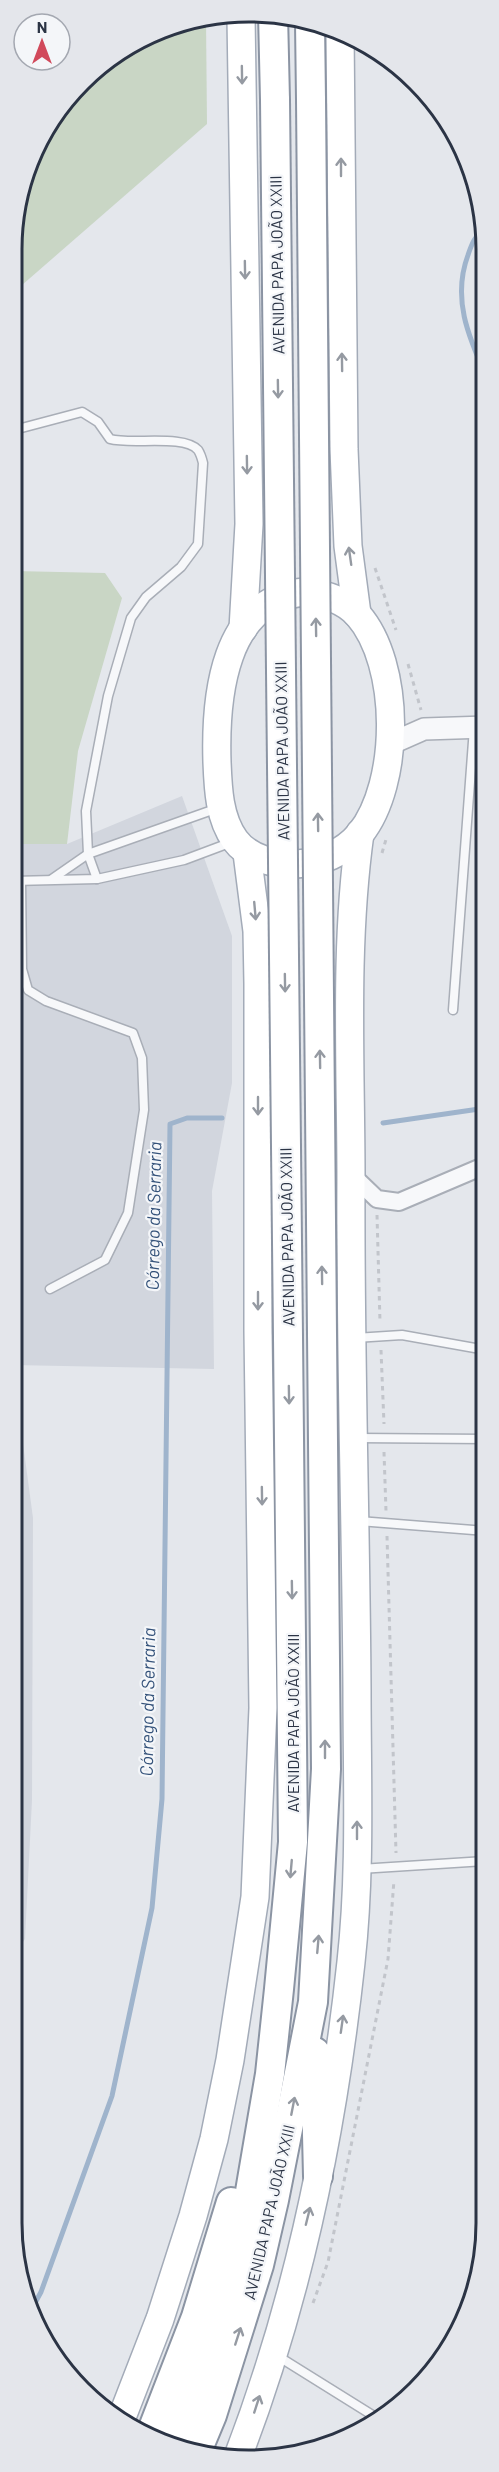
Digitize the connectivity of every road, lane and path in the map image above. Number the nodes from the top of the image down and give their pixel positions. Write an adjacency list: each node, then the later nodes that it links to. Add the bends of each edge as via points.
1 (241, 23): 7 (main road, AVENIDA PAPA JOÃO XXIII, one-way to 7, via 249,524)
2 (273, 24): 34 (highway, AVENIDA PAPA JOÃO XXIII, one-way to 34, bridge, via 293,1842)
3 (310, 31): 33 (highway, AVENIDA PAPA JOÃO XXIII, one-way to 3, bridge, via 326,1768)
4 (340, 42): 6 (main road, one-way to 4, via 348,546 344,449)
5 (22, 428): 16 (lane, via 82,412 98,422 110,438 184,443 198,451 203,463 198,544 181,567 146,597 131,618 122,644 92,774 86,812)
6 (357, 614): 7 (main road, via 324,594 288,593 264,607); 8 (main road, via 379,658)
7 (243, 629): 13 (main road, AVENIDA PAPA JOÃO XXIII, via 228,658 217,699)
8 (390, 710): 10 (street); 11 (main road)
9 (476, 728): 10 (street)
10 (424, 729): 11 (street)
11 (390, 744): 14 (main road, via 381,790)
12 (476, 770): 21 (lane)
13 (221, 807): 15 (main road, AVENIDA PAPA JOÃO XXIII, via 225,822); 16 (lane)
14 (360, 833): 15 (main road, via 324,860 295,864 265,860); 23 (main road, via 352,914)
15 (241, 847): 18 (lane); 37 (main road, AVENIDA PAPA JOÃO XXIII, one-way to 37, via 257,931 258,984 263,1708 255,1897 214,2139 194,2216)
16 (88, 854): 17 (lane); 18 (lane)
17 (51, 879): 18 (lane); 19 (lane)
18 (97, 879)
19 (22, 881)
20 (22, 969): 24 (lane, via 28,990 46,1001 133,1033 142,1058 144,1110 128,1213 105,1260)
21 (453, 1010)
22 (476, 1169): 23 (street, via 399,1202 377,1199)
23 (351, 1174): 25 (main road)
24 (50, 1289)
25 (351, 1338): 26 (lane, via 402,1335); 27 (main road)
26 (476, 1348)
27 (354, 1438): 28 (lane); 29 (main road)
28 (476, 1439)
29 (355, 1521): 30 (lane); 32 (main road, one-way to 29)
30 (476, 1531)
31 (476, 1862): 32 (lane)
32 (356, 1869): 35 (main road, one-way to 32, via 351,1960)
33 (313, 2002): 35 (highway); 41 (highway, AVENIDA PAPA JOÃO XXIII, one-way to 33, via 259,2265)
34 (270, 2074): 39 (highway, via 196,2317); 40 (highway, AVENIDA PAPA JOÃO XXIII, via 234,2267)
35 (318, 2176): 36 (main road, one-way to 35)
36 (273, 2354): 38 (lane); 42 (main road, one-way to 36)
37 (124, 2412)
38 (371, 2414)
39 (153, 2428)
40 (175, 2436)
41 (200, 2444)
42 (240, 2449)

